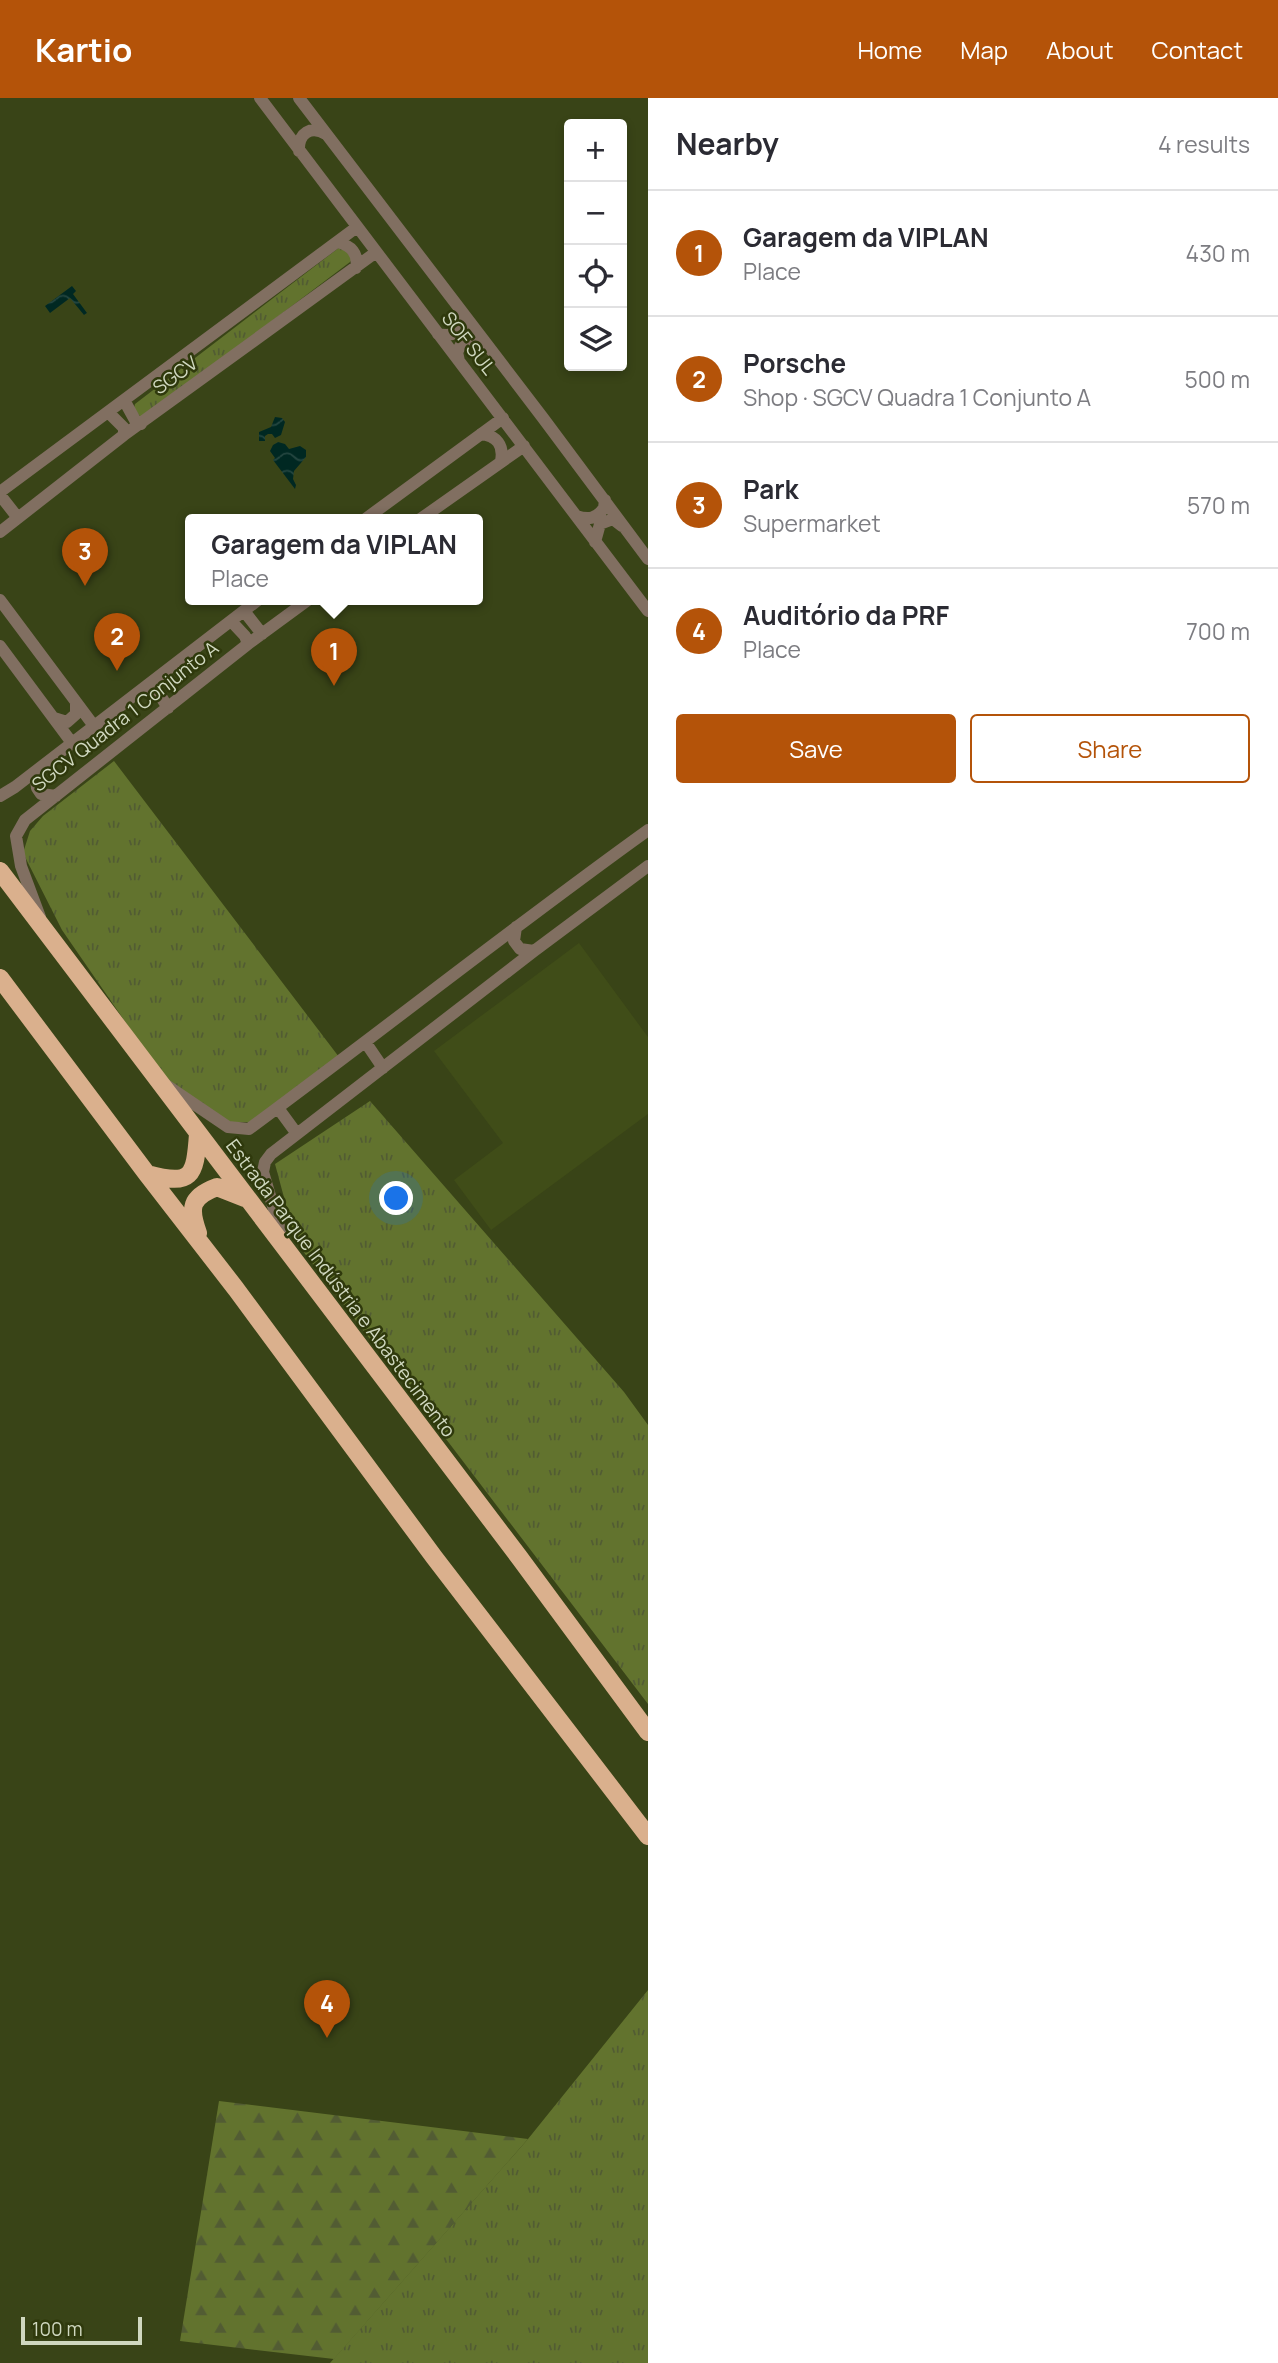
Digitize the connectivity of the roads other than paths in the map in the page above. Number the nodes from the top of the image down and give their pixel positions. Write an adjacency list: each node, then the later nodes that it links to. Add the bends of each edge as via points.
1 (260, 98): 4 (street, SOF SUL)
2 (299, 98): 3 (street, SOF SUL)
3 (327, 134): 4 (street, via 306,132); 9 (street, SOF SUL)
4 (299, 151): 5 (street, SOF SUL)
5 (357, 227): 6 (street, SGCV); 7 (street, SOF SUL)
6 (337, 242): 8 (street, via 354,252); 13 (street, SGCV)
7 (376, 253): 8 (street, SGCV); 10 (street, SOF SUL)
8 (356, 268): 16 (street, SGCV)
9 (465, 318): 10 (street, via 457,333); 11 (street, SOF SUL)
10 (438, 334): 12 (street, SOF SUL)
11 (485, 344): 12 (street, via 471,339 462,343); 22 (street, SOF SUL)
12 (459, 361): 15 (street, SOF SUL)
13 (124, 400): 14 (street, SGCV); 16 (street)
14 (108, 412): 18 (street, via 124,428); 21 (street, SGCV)
15 (503, 418): 17 (street); 19 (street, SOF SUL)
16 (141, 424): 18 (street, SGCV)
17 (481, 434): 20 (street, via 500,444); 23 (street)
18 (124, 435): 26 (street, SGCV)
19 (524, 446): 20 (street); 25 (street, SOF SUL)
20 (501, 461): 24 (street)
21 (0, 493): 26 (street)
22 (605, 500): 25 (street, via 604,508 594,517); 27 (street, SOF SUL)
23 (372, 514)
24 (427, 514)
25 (576, 516): 29 (street, SOF SUL)
26 (18, 518): 28 (street, SGCV)
27 (625, 528): 29 (street, via 608,520 600,524); 30 (street, SOF SUL)
28 (0, 532)
29 (595, 542): 35 (street, SOF SUL)
30 (648, 559)
31 (0, 600): 41 (street)
32 (252, 605): 34 (street, SGCV Quadra 1 Conjunto A)
33 (301, 605): 37 (street, SGCV Quadra 1 Conjunto A)
34 (244, 611): 36 (street, SGCV Quadra 1 Conjunto A); 37 (street)
35 (648, 611)
36 (231, 621): 38 (street); 40 (street, SGCV Quadra 1 Conjunto A)
37 (262, 634): 38 (street, SGCV Quadra 1 Conjunto A)
38 (248, 644): 42 (street, SGCV Quadra 1 Conjunto A)
39 (0, 646): 43 (street)
40 (148, 685): 42 (street); 44 (street, SGCV Quadra 1 Conjunto A)
41 (76, 702): 43 (street, via 76,714 67,722); 44 (street)
42 (169, 708): 48 (street, SGCV Quadra 1 Conjunto A)
43 (54, 718): 45 (street)
44 (94, 726): 45 (street, SGCV Quadra 1 Conjunto A)
45 (72, 743): 46 (street, SGCV Quadra 1 Conjunto A)
46 (35, 772): 47 (street, SGCV Quadra 1 Conjunto A); 48 (street, via 41,794)
47 (0, 796)
48 (56, 796): 52 (street, SGCV Quadra 1 Conjunto A, via 25,820 16,836 21,866)
49 (646, 834): 53 (street)
50 (648, 866): 55 (street)
51 (0, 871): 52 (highway, Estrada Parque Indústria e Abastecimento)
52 (44, 927): 60 (highway, Estrada Parque Indústria e Abastecimento)
53 (516, 927): 54 (street); 55 (street, via 514,942 520,949)
54 (496, 944): 56 (street, via 509,947); 58 (street)
55 (534, 951): 56 (street)
56 (513, 967): 59 (street)
57 (0, 978): 64 (highway)
58 (366, 1043): 59 (street); 61 (street)
59 (383, 1068): 63 (street)
60 (158, 1079): 61 (street, via 228,1127 249,1129); 62 (highway, Estrada Parque Indústria e Abastecimento)
61 (278, 1108): 63 (street)
62 (198, 1134): 64 (highway, via 194,1167 187,1176 168,1180); 65 (highway, Estrada Parque Indústria e Abastecimento)
63 (297, 1134): 67 (street, via 271,1154 263,1172)
64 (147, 1174): 66 (highway)
65 (248, 1200): 66 (highway, via 217,1187 199,1195 192,1216); 67 (highway, Estrada Parque Indústria e Abastecimento)
66 (202, 1245): 69 (highway, via 442,1569)
67 (286, 1250): 68 (highway, Estrada Parque Indústria e Abastecimento)
68 (648, 1732)
69 (648, 1836)

